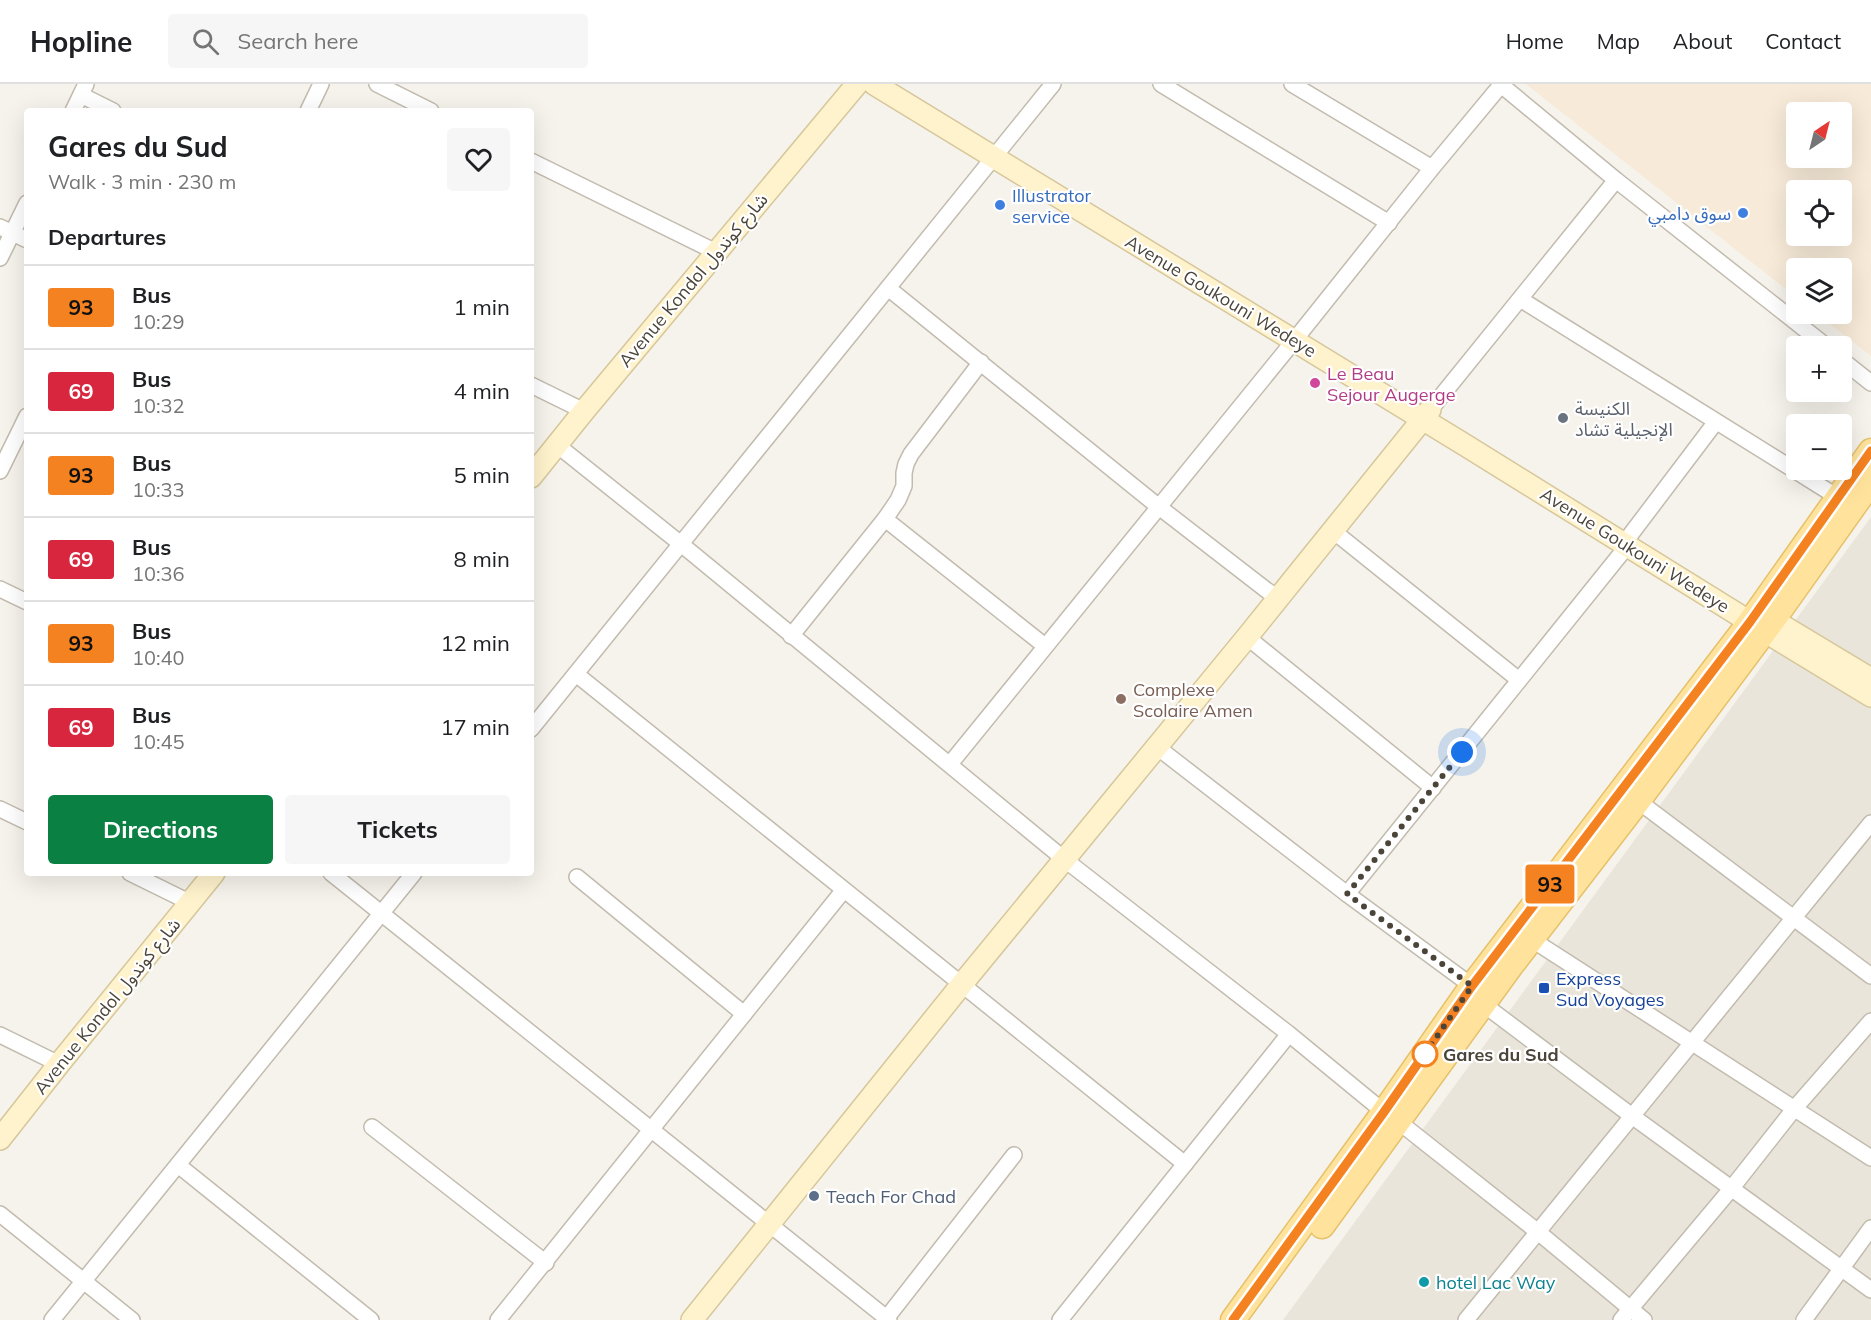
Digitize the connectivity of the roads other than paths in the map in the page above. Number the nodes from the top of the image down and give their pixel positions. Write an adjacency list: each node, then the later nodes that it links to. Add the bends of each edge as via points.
1 (321, 84): 13 (street)
2 (377, 84): 14 (street)
3 (857, 84): 23 (street, Avenue Kondol شارع كوندول)
4 (874, 84): 15 (street, Avenue Goukouni Wedeye)
5 (896, 84): 15 (street, Avenue Goukouni Wedeye)
6 (1053, 84): 15 (street)
7 (1161, 84): 20 (street)
8 (1292, 84): 17 (street)
9 (1501, 85): 17 (street); 18 (street)
10 (83, 90): 11 (street); 12 (street)
11 (74, 108)
12 (109, 108)
13 (309, 108)
14 (425, 108)
15 (997, 153): 25 (street); 27 (street, Avenue Goukouni Wedeye)
16 (534, 161): 23 (street)
17 (1432, 168): 20 (street)
18 (1616, 180): 26 (street); 28 (street)
19 (24, 208): 21 (street)
20 (1389, 223): 27 (street)
21 (6, 230): 22 (street); 24 (street)
22 (24, 239)
23 (716, 252): 33 (street, Avenue Kondol شارع كوندول)
24 (0, 258)
25 (888, 288): 29 (street); 47 (street)
26 (1520, 299): 34 (street); 36 (street)
27 (1298, 336): 34 (street, Avenue Goukouni Wedeye); 43 (street)
28 (1813, 336)
29 (981, 363): 43 (street); 44 (street, via 911,454 904,486)
30 (1852, 368): 31 (street)
31 (1871, 383)
32 (534, 386): 33 (street)
33 (584, 411): 37 (street, Avenue Kondol شارع كوندول)
34 (1426, 415): 45 (street); 46 (street, Avenue Goukouni Wedeye)
35 (24, 422): 39 (street)
36 (1715, 423): 42 (street); 46 (street)
37 (557, 445): 40 (street, Avenue Kondol شارع كوندول); 47 (street)
38 (1871, 451): 42 (main road)
39 (1, 466)
40 (534, 473)
41 (1871, 482): 51 (main road)
42 (1839, 498): 51 (main road)
43 (1159, 507): 49 (street); 54 (street)
44 (885, 519): 52 (street); 54 (street)
45 (1332, 530): 49 (street); 57 (street)
46 (1629, 539): 51 (street, Avenue Goukouni Wedeye); 57 (street)
47 (681, 544): 52 (street); 55 (street)
48 (0, 589): 50 (street)
49 (1278, 599): 53 (street)
50 (24, 601)
51 (1761, 621): 56 (street); 58 (street); 63 (main road); 81 (main road)
52 (791, 636): 61 (street)
53 (1247, 638): 60 (street); 62 (street)
54 (1045, 646): 61 (street)
55 (576, 674): 59 (street); 73 (street)
56 (1871, 679)
57 (1519, 680): 62 (street)
58 (1871, 696)
59 (534, 725)
60 (1157, 747): 67 (street); 74 (street)
61 (950, 765): 67 (street)
62 (1433, 788): 74 (street)
63 (1638, 801): 77 (street); 78 (main road)
64 (0, 809): 65 (street)
65 (24, 821)
66 (1871, 823): 77 (street)
67 (1064, 859): 80 (street); 84 (street)
68 (136, 876): 75 (street)
69 (212, 876): 75 (street, Avenue Kondol شارع كوندول)
70 (335, 876): 76 (street)
71 (412, 876): 76 (street)
72 (577, 877): 82 (street)
73 (843, 891): 80 (street); 82 (street)
74 (1347, 894): 81 (street)
75 (191, 903): 87 (street, Avenue Kondol شارع كوندول)
76 (381, 914): 92 (street); 97 (street)
77 (1792, 917): 79 (street); 86 (street)
78 (1531, 939): 81 (main road, via 1510,967); 86 (street)
79 (1871, 976)
80 (962, 984): 96 (street); 100 (street)
81 (1478, 995): 89 (street); 90 (main road)
82 (744, 1014): 92 (street)
83 (1871, 1021): 88 (street)
84 (1289, 1034): 90 (street); 96 (street)
85 (0, 1035): 87 (street)
86 (1692, 1042): 88 (street); 89 (street)
87 (59, 1064): 93 (street, Avenue Kondol شارع كوندول)
88 (1794, 1109): 95 (street); 98 (street)
89 (1632, 1116): 98 (street); 102 (street)
90 (1391, 1117): 102 (street); 115 (main road); 116 (main road)
91 (372, 1127): 103 (street)
92 (652, 1130): 100 (street); 103 (street)
93 (0, 1139)
94 (1014, 1155): 108 (street)
95 (1871, 1158)
96 (1185, 1164): 114 (street)
97 (178, 1166): 105 (street); 111 (street)
98 (1731, 1189): 104 (street); 107 (street)
99 (0, 1214): 105 (street)
100 (770, 1225): 108 (street); 113 (street)
101 (1871, 1228): 104 (street)
102 (1538, 1232): 107 (street); 117 (street)
103 (546, 1263): 112 (street)
104 (1842, 1268): 106 (street); 119 (street)
105 (84, 1281): 109 (street); 110 (street)
106 (1871, 1290)
107 (1625, 1314): 118 (street)
108 (887, 1319)
109 (52, 1320)
110 (132, 1320)
111 (371, 1320)
112 (498, 1320)
113 (692, 1320)
114 (1060, 1320)
115 (1233, 1320)
116 (1252, 1320)
117 (1466, 1320)
118 (1644, 1320)
119 (1804, 1320)

